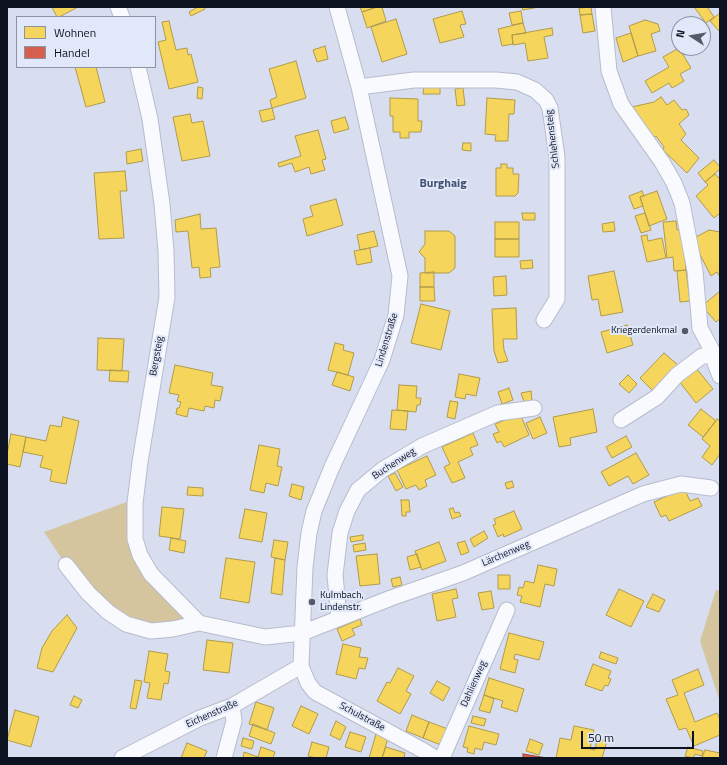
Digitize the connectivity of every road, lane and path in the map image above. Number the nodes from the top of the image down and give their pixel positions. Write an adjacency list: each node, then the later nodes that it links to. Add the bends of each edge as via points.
1 (337, 7): 4 (street, Lindenstraße)
2 (603, 7): 6 (street, via 609,71 621,104 662,162 682,203 695,271 700,328)
3 (138, 68): 14 (street, Bergsteig, via 150,119 162,204 167,297 140,462 135,504 136,539 140,555 151,574)
4 (359, 87): 5 (street, Schlehensteig, via 414,80 496,80 517,82 535,90 546,100 550,108 557,157 557,299); 15 (street, Lindenstraße, via 400,276 396,315 382,360 314,511 305,567)
5 (544, 320)
6 (717, 352): 7 (street, via 715,363); 9 (street, via 702,356 677,375 657,397)
7 (720, 376)
8 (534, 408): 13 (street, Buchenweg, via 498,413 422,446 382,470 358,490 347,511 340,533 335,575)
9 (621, 420)
10 (710, 488): 13 (street, Lärchenweg, via 681,484 643,494 463,573)
11 (66, 565): 14 (street, via 88,593 108,612 126,624 151,631)
12 (508, 610): 21 (street, Dahlienweg)
13 (339, 618): 15 (street, Lärchenweg)
14 (199, 623): 15 (street, via 265,637)
15 (302, 633): 16 (street, Lindenstraße)
16 (301, 666): 17 (street, Eichenstraße); 18 (street, Schulstraße, via 315,692)
17 (232, 706): 19 (street, Eichenstraße, via 200,718); 20 (street, via 234,721)
18 (427, 756)
19 (122, 758)
20 (224, 758)
21 (442, 758)

